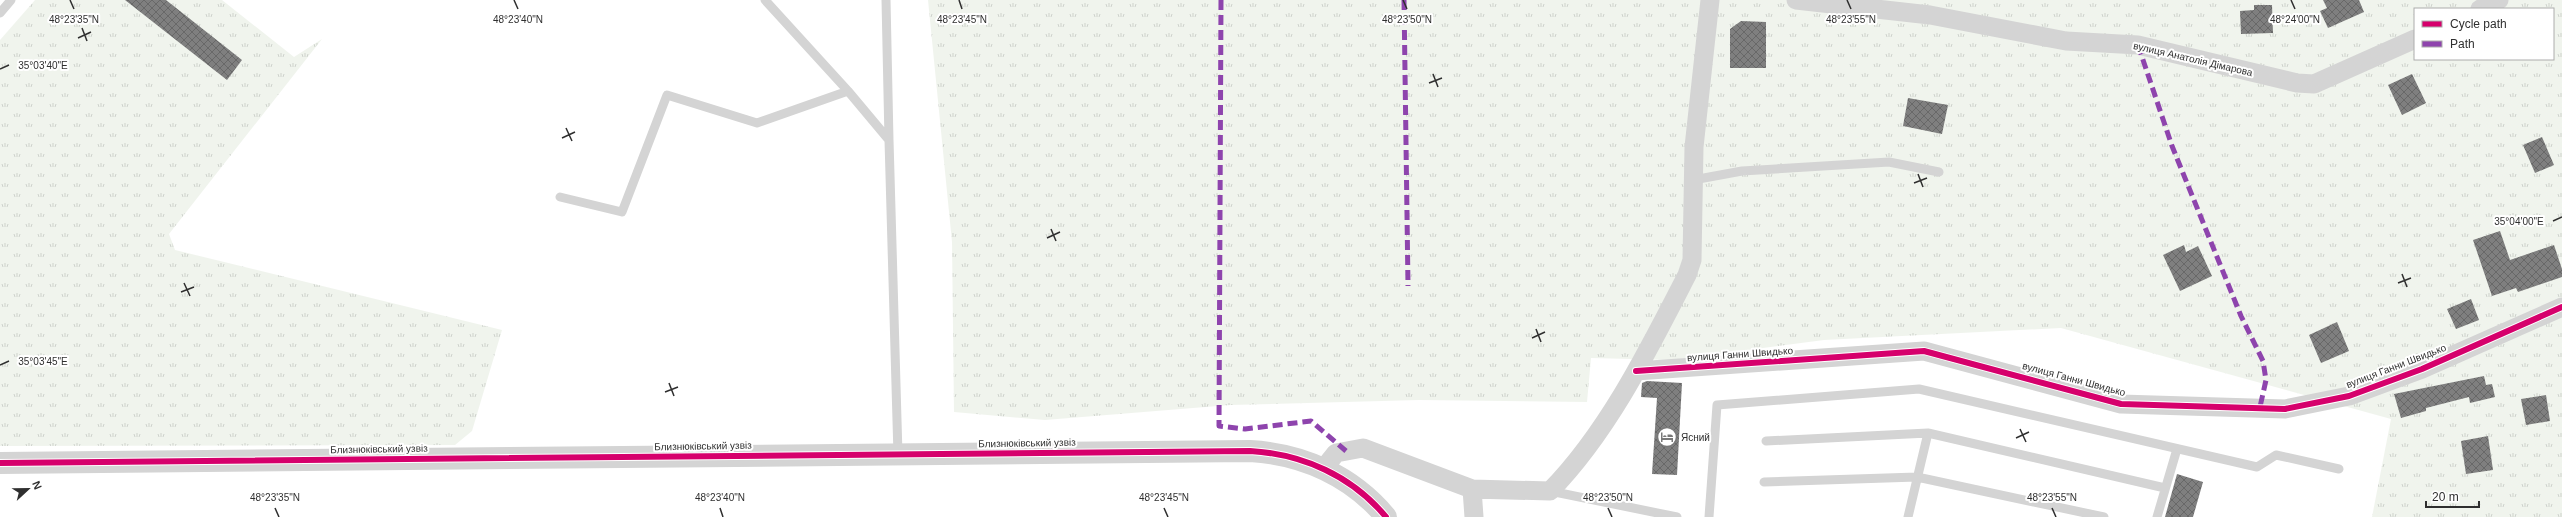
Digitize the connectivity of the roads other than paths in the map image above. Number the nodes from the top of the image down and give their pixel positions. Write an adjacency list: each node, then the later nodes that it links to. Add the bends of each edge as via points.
1 (11, 0): 8 (lane)
2 (765, 0): 10 (lane)
3 (886, 0): 11 (lane)
4 (1710, 0): 13 (street, via 1694,147)
5 (1796, 0): 9 (street, вулиця Анатолія Дімарова, via 1930,15 2066,41 2138,45 2297,83 2314,84)
6 (2499, 0): 7 (street)
7 (2482, 8)
8 (0, 13)
9 (2414, 39)
10 (848, 91): 11 (lane); 14 (lane, via 757,123 667,95 622,212)
11 (889, 140): 20 (lane)
12 (1939, 172): 13 (lane, via 1889,162 1742,171)
13 (1693, 180): 16 (street, via 1692,260 1687,275)
14 (560, 197)
15 (2562, 306): 16 (street, вулиця Ганни Швидько, via 2422,369 2349,396 2285,409 2120,404 1924,351)
16 (1636, 371): 28 (street, via 1574,467)
17 (1928, 433): 18 (lane); 24 (lane); 26 (lane)
18 (1766, 441)
19 (2177, 449): 23 (lane, via 2257,467 2276,455); 26 (lane); 32 (lane, via 1919,389 1717,405)
20 (898, 455): 21 (street, Близнюківський узвіз); 22 (street, Близнюківський узвіз, via 1250,451 1297,458)
21 (0, 463)
22 (1324, 468): 27 (street, via 1336,453 1363,448); 29 (street, Близнюківський узвіз, via 1354,486)
23 (2339, 469)
24 (1917, 477): 25 (lane); 33 (lane); 34 (lane)
25 (1764, 482)
26 (2165, 488): 35 (lane)
27 (1472, 489): 28 (street); 30 (street)
28 (1550, 491): 31 (lane)
29 (1386, 517)
30 (1474, 517)
31 (1677, 517)
32 (1709, 517)
33 (1908, 517)
34 (2104, 517)
35 (2157, 517)

